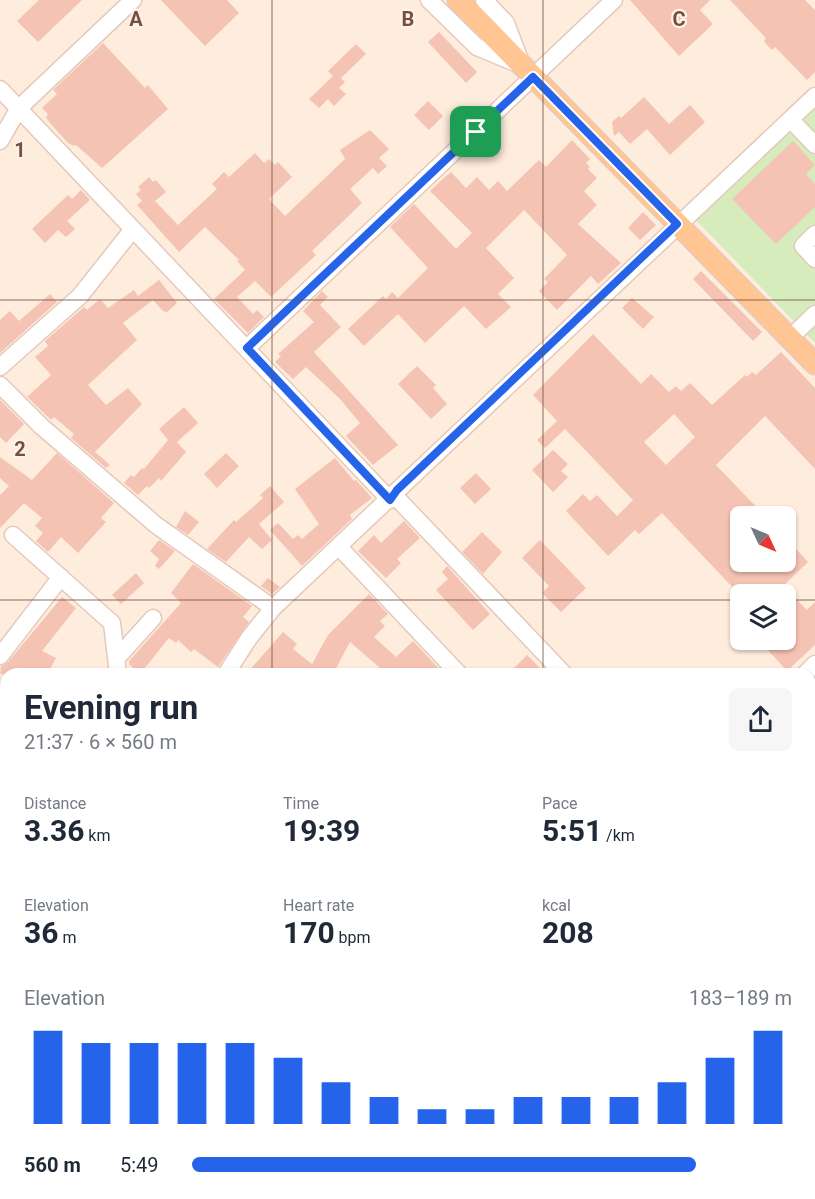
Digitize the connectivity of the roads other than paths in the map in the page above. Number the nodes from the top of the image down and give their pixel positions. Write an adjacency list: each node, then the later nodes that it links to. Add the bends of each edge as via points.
1 (133, 0): 9 (street)
2 (429, 0): 6 (street, via 477,47)
3 (458, 0): 6 (main road)
4 (484, 0): 6 (street, via 506,23)
5 (614, 0): 6 (street)
6 (528, 72): 13 (main road); 19 (street)
7 (0, 90): 9 (street)
8 (815, 96): 10 (street)
9 (19, 108): 11 (street); 14 (street)
10 (790, 120): 12 (street); 13 (street)
11 (0, 141)
12 (815, 145)
13 (677, 224): 18 (main road); 23 (street)
14 (133, 229): 19 (street); 21 (street, via 80,296)
15 (815, 234): 16 (street, via 803,246)
16 (815, 259)
17 (815, 314): 18 (street)
18 (790, 338): 20 (main road)
19 (247, 348): 23 (street)
20 (815, 364)
21 (0, 367)
22 (0, 385): 27 (street, via 41,426 156,525)
23 (392, 498): 25 (street); 33 (street)
24 (13, 535): 26 (street)
25 (339, 547): 27 (street); 32 (street)
26 (61, 577): 29 (street); 30 (street, via 112,623)
27 (273, 608): 31 (street)
28 (153, 618): 30 (street)
29 (0, 656)
30 (117, 666)
31 (230, 668)
32 (453, 668)
33 (558, 668)

